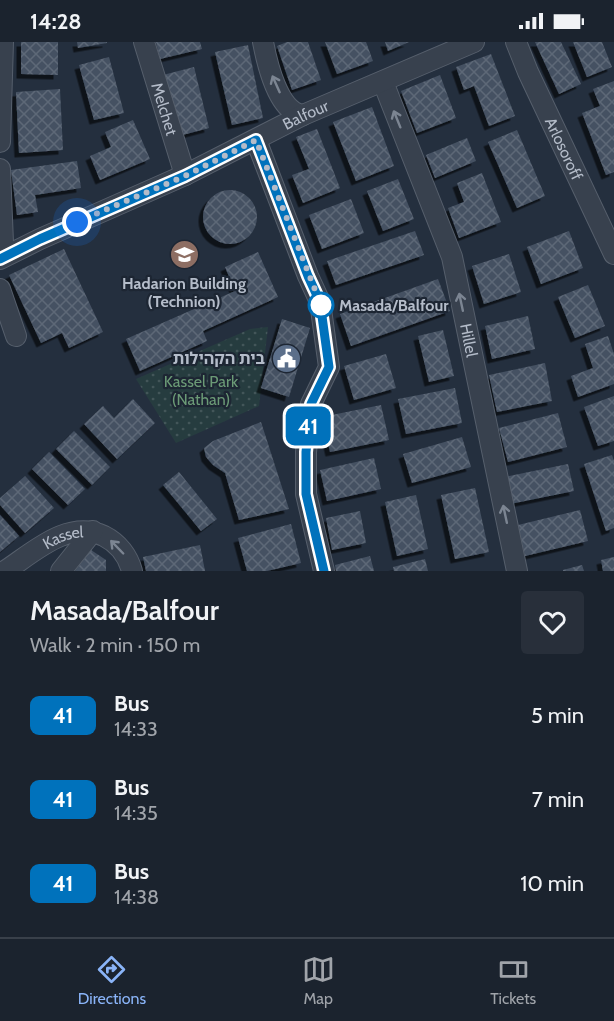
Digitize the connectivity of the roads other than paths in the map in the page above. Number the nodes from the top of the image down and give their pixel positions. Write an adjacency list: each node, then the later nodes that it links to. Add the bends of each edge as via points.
1 (3, 42): 9 (street)
2 (144, 42): 11 (street, Melchet)
3 (262, 42): 7 (street, one-way to 3, via 291,112 285,104)
4 (474, 42): 6 (street, Balfour)
5 (516, 42): 13 (street, Arlosoroff)
6 (383, 82): 7 (street, Balfour); 21 (street, Hillel, one-way to 6, via 452,257)
7 (303, 115): 8 (street, Balfour)
8 (256, 140): 11 (street, Balfour); 20 (street, via 320,302 329,367 311,404 306,494)
9 (0, 142)
10 (0, 169): 12 (street)
11 (185, 176): 12 (street, Balfour, via 134,206 40,239)
12 (1, 248)
13 (614, 254)
14 (0, 289): 15 (street)
15 (16, 336)
16 (93, 531): 17 (street, Kassel, via 81,530 54,539); 18 (street); 19 (street, one-way to 16, via 120,548)
17 (5, 571)
18 (61, 571)
19 (132, 571)
20 (324, 571)
21 (517, 571)

